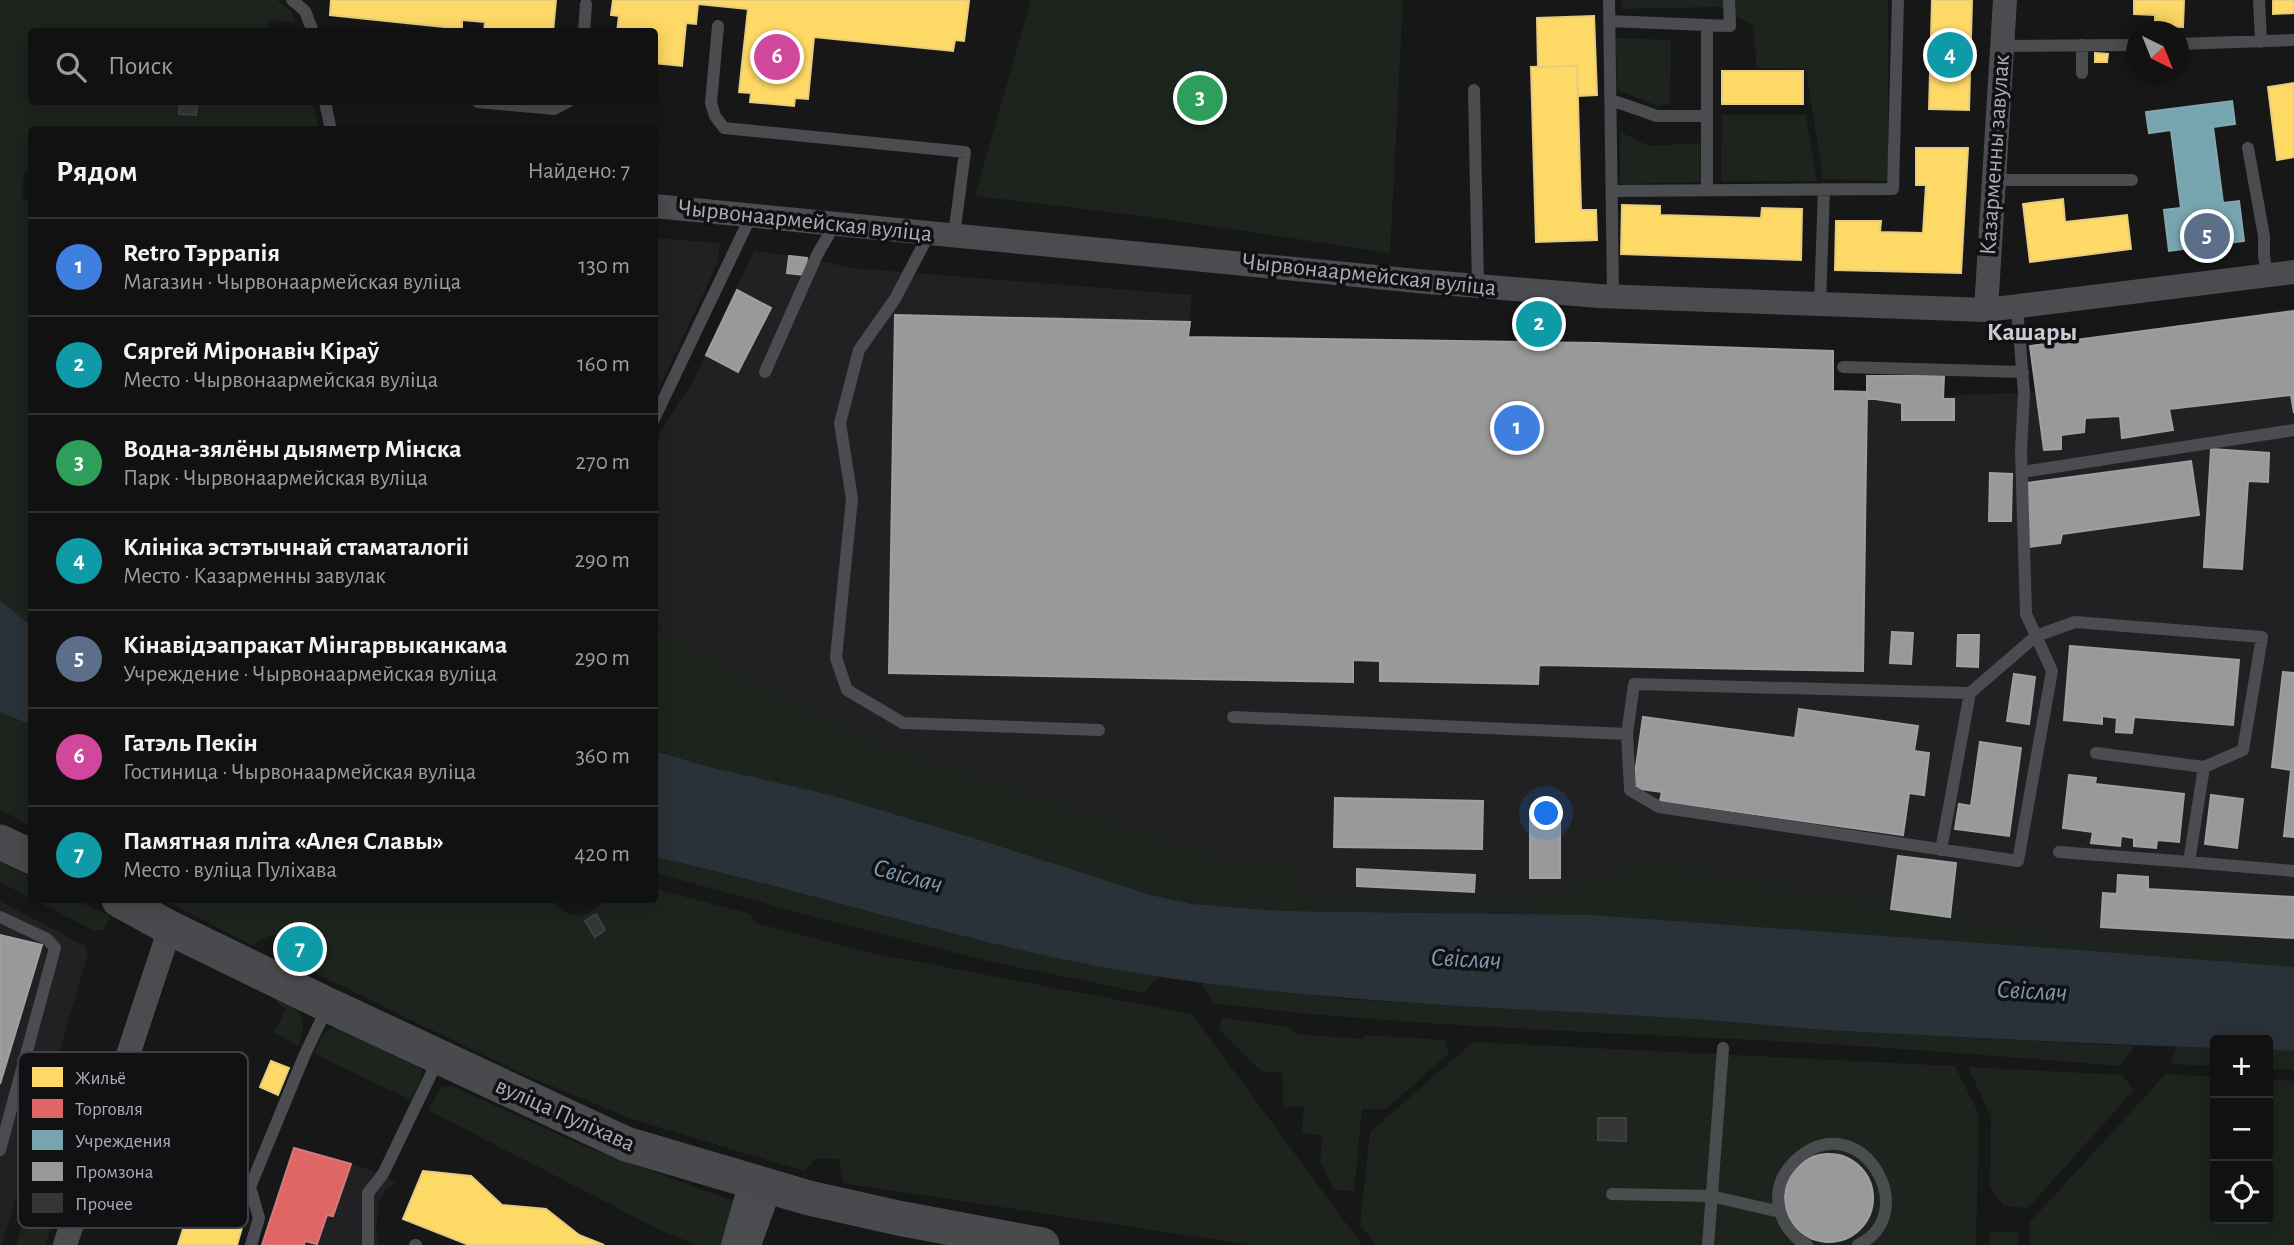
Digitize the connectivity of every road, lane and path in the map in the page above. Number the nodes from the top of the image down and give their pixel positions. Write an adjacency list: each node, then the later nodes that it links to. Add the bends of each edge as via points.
1 (292, 0): 11 (lane, via 305,11)
2 (1609, 0): 8 (lane)
3 (1729, 0): 9 (lane, via 1730,26)
4 (1898, 0): 30 (lane, via 1894,190)
5 (2005, 0): 18 (street, Казарменны завулак)
6 (2259, 0): 14 (lane)
7 (586, 5): 12 (lane)
8 (1609, 21): 9 (lane); 21 (lane)
9 (1707, 25): 25 (lane)
10 (718, 26): 37 (lane, via 710,103 724,128 965,152)
11 (311, 28)
12 (584, 28)
13 (2294, 40): 14 (lane)
14 (2261, 42): 15 (lane)
15 (2189, 44)
16 (2082, 45): 17 (lane); 18 (lane); 19 (lane)
17 (2126, 45)
18 (2002, 46): 28 (street, Казарменны завулак)
19 (2082, 73)
20 (1474, 90): 40 (lane)
21 (1611, 100): 25 (lane, via 1657,116); 32 (lane)
22 (326, 105): 26 (lane)
23 (511, 105): 24 (lane, via 554,109)
24 (562, 105)
25 (1707, 116): 31 (lane)
26 (330, 126)
27 (2248, 148): 39 (lane)
28 (1994, 180): 29 (lane); 44 (street, Казарменны завулак)
29 (2132, 180)
30 (1824, 189): 31 (lane); 42 (lane)
31 (1707, 190): 32 (lane)
32 (1612, 191): 41 (lane)
33 (658, 206): 34 (street, Чырвонаармейская вуліца)
34 (751, 216): 35 (street, Чырвонаармейская вуліца); 48 (lane)
35 (835, 224): 36 (street, Чырвонаармейская вуліца); 46 (lane)
36 (929, 234): 37 (street, Чырвонаармейская вуліца); 54 (lane, via 895,299 859,350 840,423 852,499 836,657 847,690 903,723)
37 (954, 235): 40 (street, Чырвонаармейская вуліца)
38 (2294, 272): 39 (street, Чырвонаармейская вуліца)
39 (2267, 276): 43 (street, Чырвонаармейская вуліца)
40 (1478, 286): 41 (street, Чырвонаармейская вуліца)
41 (1613, 296): 42 (street, Чырвонаармейская вуліца)
42 (1820, 303): 44 (street, Чырвонаармейская вуліца)
43 (2017, 307): 44 (street, Чырвонаармейская вуліца); 47 (lane)
44 (1986, 310)
45 (1843, 367): 47 (lane)
46 (765, 372)
47 (2023, 372): 50 (lane)
48 (658, 411)
49 (2294, 430): 50 (lane)
50 (2022, 472): 51 (lane, via 2026,614)
51 (2036, 636): 52 (lane); 57 (lane, via 2075,622 2262,637 2243,750); 59 (lane, via 2052,671 2018,861)
52 (1970, 693): 55 (lane, via 1633,684); 59 (lane)
53 (1234, 717): 55 (lane)
54 (1099, 730)
55 (1627, 734): 59 (lane, via 1630,790 1659,807)
56 (2096, 753): 57 (lane)
57 (2204, 767): 62 (lane)
58 (0, 842): 61 (street)
59 (1941, 850)
60 (2059, 852): 62 (lane)
61 (28, 855)
62 (2189, 862): 63 (lane)
63 (2294, 871)
64 (124, 903): 66 (street, вуліца Пуліхава)
65 (0, 916): 69 (lane, via 47,939 55,948)
66 (170, 928): 67 (street, вуліца Пуліхава); 70 (street)
67 (328, 1005): 71 (street, вуліца Пуліхава); 75 (lane)
68 (1723, 1048): 77 (lane)
69 (27, 1052)
70 (129, 1052)
71 (439, 1059): 74 (street, вуліца Пуліхава, via 626,1144); 82 (lane, via 383,1174 369,1193)
72 (18, 1084): 73 (lane)
73 (0, 1150)
74 (760, 1185): 83 (street); 84 (street); 85 (street, вуліца Пуліхава, via 898,1218)
75 (250, 1187): 81 (lane, via 259,1218)
76 (1612, 1194): 77 (lane)
77 (1711, 1196): 78 (lane); 86 (lane)
78 (1780, 1212): 87 (lane, via 1787,1228); 88 (lane, via 1778,1194 1793,1161 1825,1145 1843,1145 1860,1152 1874,1164 1886,1197 1884,1215 1875,1231)
79 (71, 1228): 80 (street)
80 (65, 1245)
81 (251, 1245)
82 (368, 1245)
83 (733, 1245)
84 (749, 1245)
85 (1042, 1245)
86 (1709, 1245)
87 (1807, 1245)
88 (1858, 1245)

